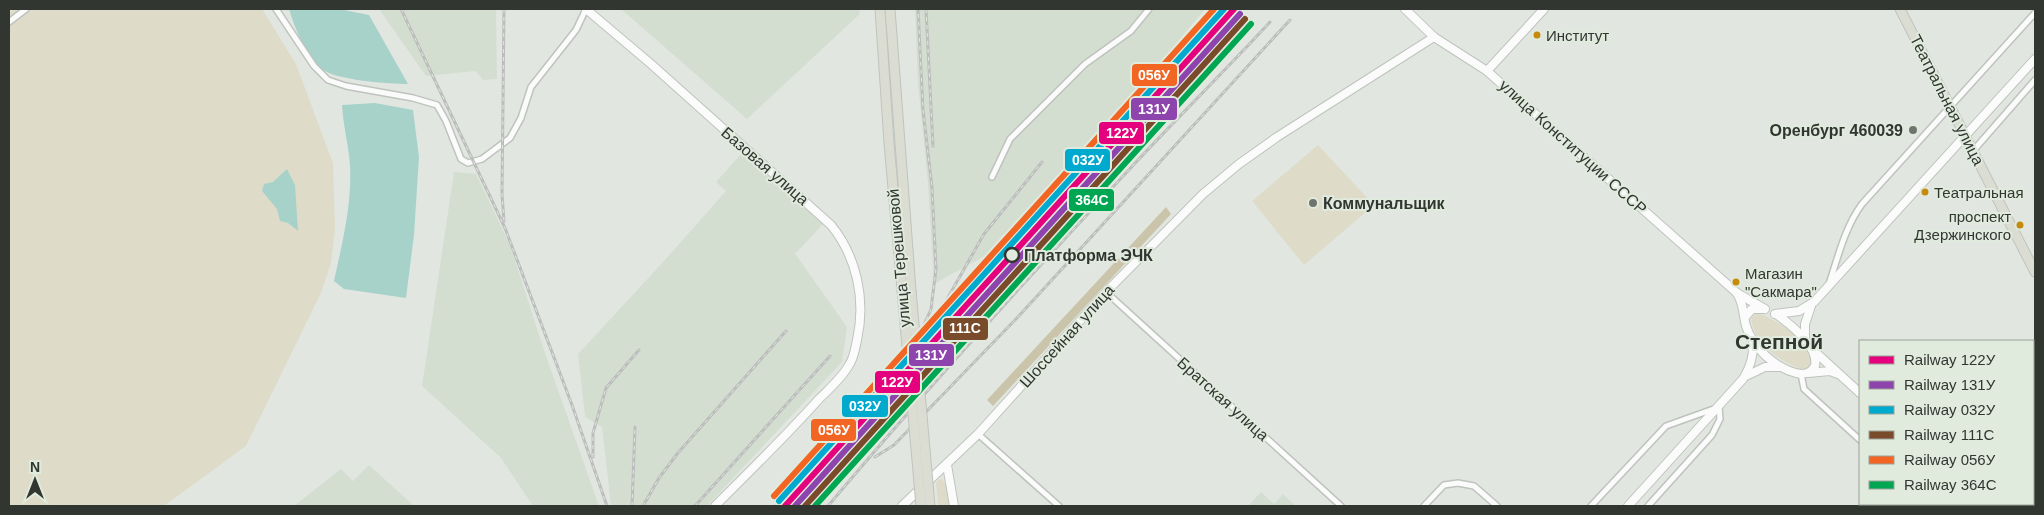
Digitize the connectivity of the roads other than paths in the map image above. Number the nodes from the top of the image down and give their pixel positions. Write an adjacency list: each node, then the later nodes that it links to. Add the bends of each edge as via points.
1 (26, 9): 11 (street)
2 (276, 9): 3 (street, Базовая улица, via 314,66 328,80 437,105 461,159 473,163 510,138 531,87 576,30)
3 (586, 9): 40 (main road, Базовая улица, via 814,210 841,238 854,268 860,296 859,332 849,366)
4 (880, 9): 22 (main road, улица Терешковой, via 889,142)
5 (890, 9): 22 (main road, улица Терешковой)
6 (1149, 9): 19 (street, via 1131,31 1085,64 1010,139)
7 (1405, 9): 12 (main road, улица Конституции СССР)
8 (1544, 9): 14 (main road)
9 (1900, 9): 16 (main road, Театральная улица)
10 (2035, 13): 16 (street)
11 (9, 22)
12 (1434, 37): 14 (main road, улица Конституции СССР); 23 (main road, Шоссейная улица, via 1238,164 1192,204)
13 (2035, 59): 17 (main road)
14 (1487, 71): 24 (main road, улица Конституции СССР)
15 (2035, 80): 18 (street)
16 (1950, 107): 17 (main road, Театральная улица); 21 (street, via 1857,211)
17 (1965, 135): 18 (main road, Театральная улица); 21 (main road)
18 (1973, 151): 20 (main road, Театральная улица)
19 (992, 177)
20 (2035, 272)
21 (1828, 287): 25 (main road)
22 (906, 290): 42 (main road, улица Терешковой, bridge); 43 (main road, улица Терешковой, bridge)
23 (1106, 292): 37 (main road, Шоссейная улица); 46 (street, Братская улица)
24 (1737, 293): 26 (main road, улица Конституции СССР); 28 (main road, улица Конституции СССР)
25 (1814, 302): 27 (main road, via 1799,311); 30 (main road, via 1806,319)
26 (1765, 309): 27 (main road, улица Конституции СССР); 28 (main road, via 1752,309)
27 (1775, 314): 30 (main road, улица Конституции СССР, via 1792,326)
28 (1745, 317): 29 (main road, улица Конституции СССР)
29 (1753, 340): 31 (main road, via 1770,360); 34 (main road, via 1751,364)
30 (1808, 344): 32 (main road, via 1816,362 1813,370); 33 (main road)
31 (1780, 366): 32 (main road); 34 (main road, via 1754,371)
32 (1804, 374): 33 (main road, via 1830,371); 38 (street, via 1804,389)
33 (1840, 375): 35 (main road)
34 (1742, 379): 36 (main road)
35 (1859, 392)
36 (1719, 407): 49 (street, via 1666,426); 50 (main road); 51 (street, via 1720,419 1712,435)
37 (978, 434): 39 (main road, Шоссейная улица); 45 (street)
38 (1859, 439)
39 (947, 465): 41 (main road, Шоссейная улица); 44 (main road)
40 (715, 506)
41 (902, 506)
42 (921, 506)
43 (930, 506)
44 (954, 506)
45 (1059, 506)
46 (1341, 506)
47 (1424, 506): 48 (street, via 1444,485 1458,483 1474,486)
48 (1497, 506)
49 (1591, 506)
50 (1628, 506)
51 (1648, 506)

